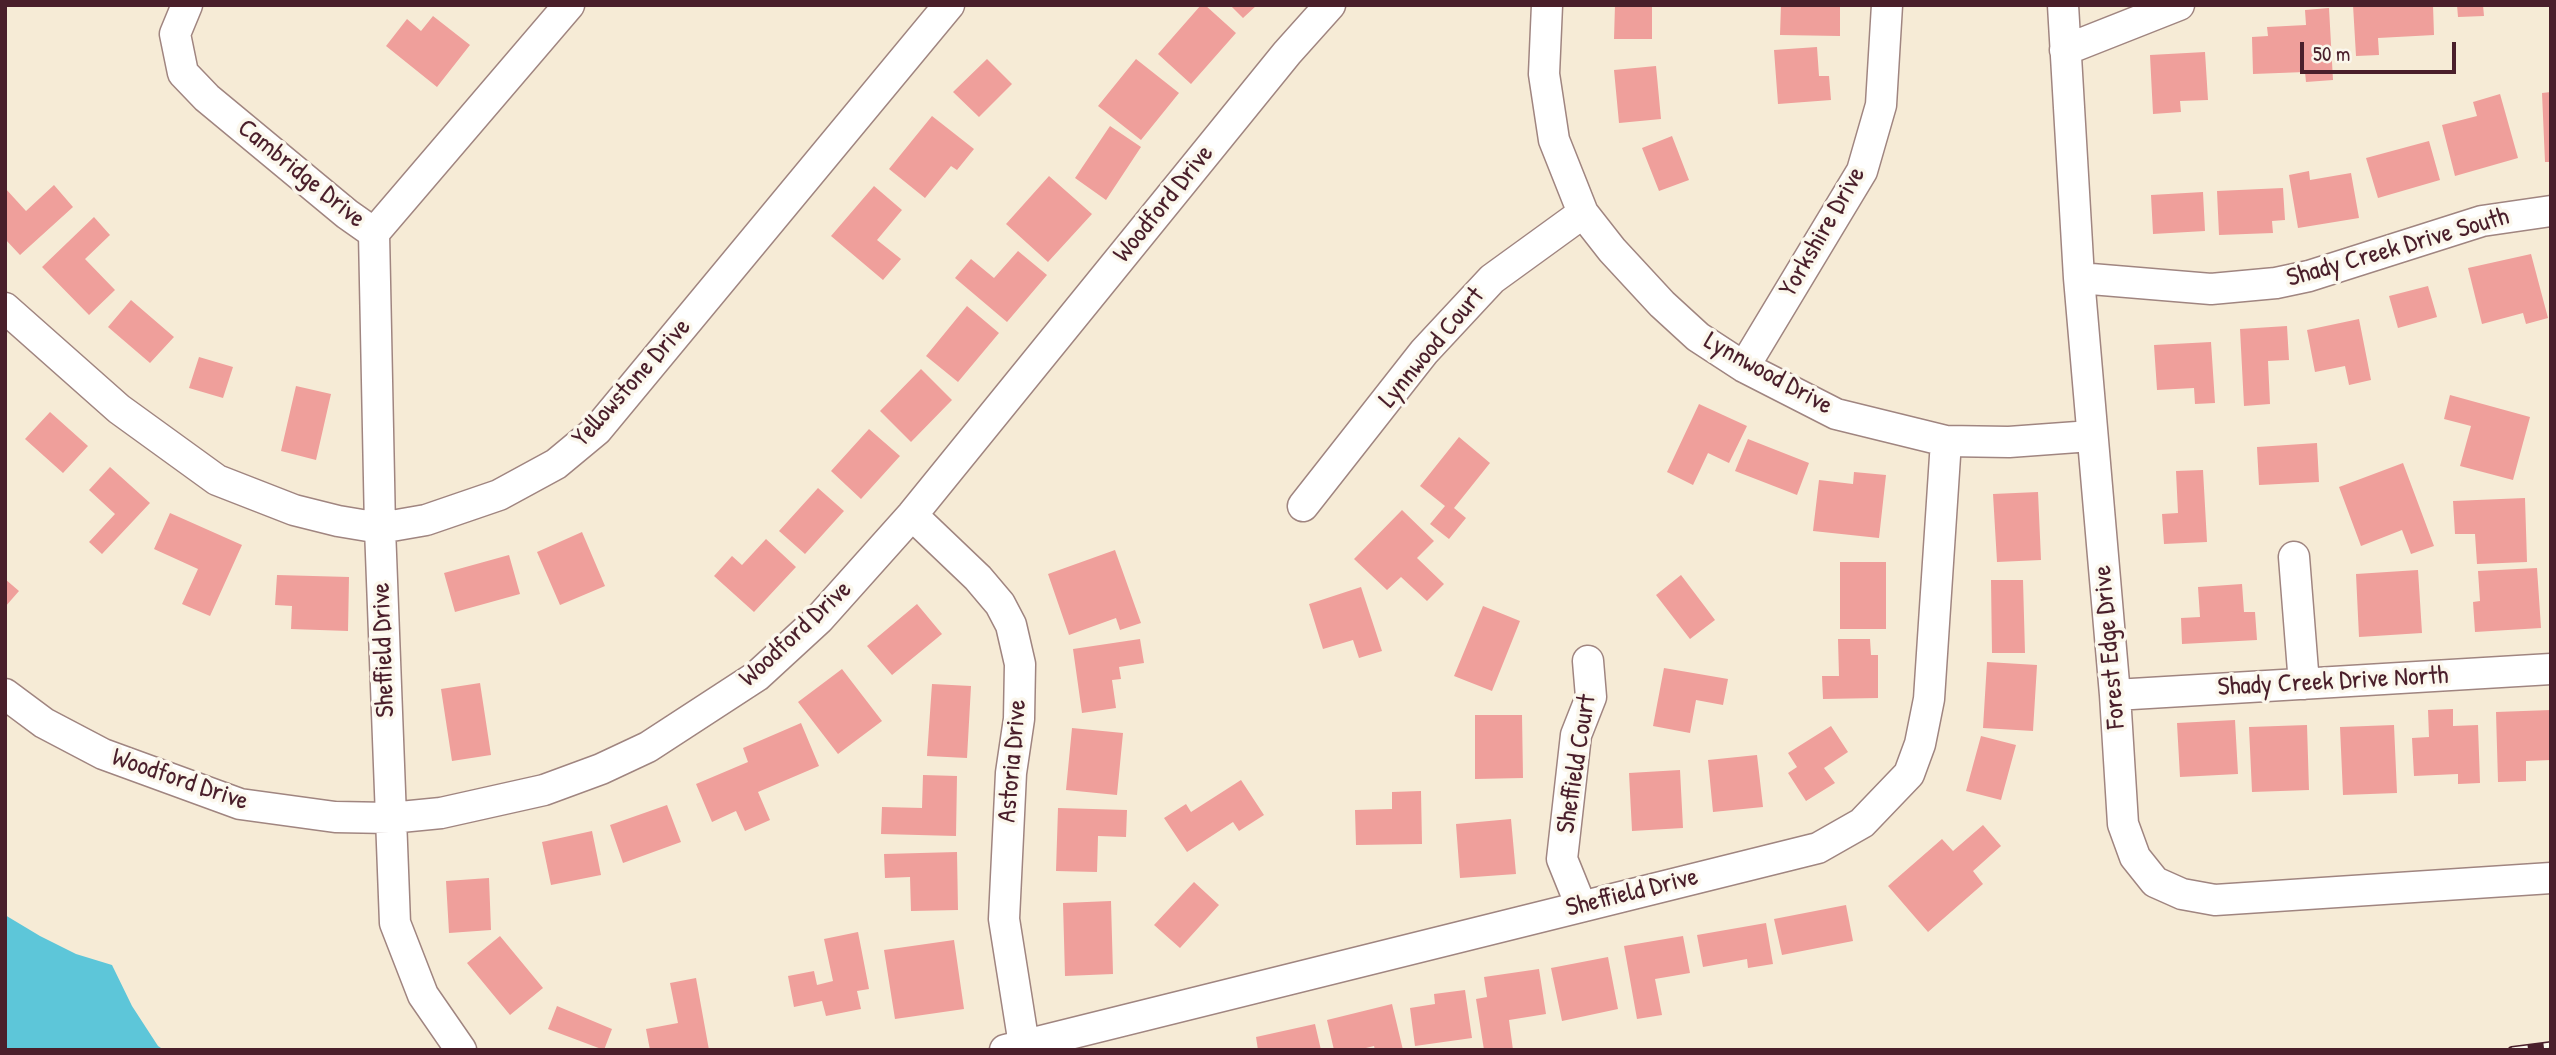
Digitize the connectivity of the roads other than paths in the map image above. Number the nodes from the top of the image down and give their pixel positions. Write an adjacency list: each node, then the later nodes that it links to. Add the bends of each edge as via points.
1 (187, 5): 12 (street, Cambridge Drive, via 175,34 183,73 207,98)
2 (569, 5): 12 (street, Cambridge Drive)
3 (949, 5): 20 (street, Yellowstone Drive, via 597,430 556,464 499,495 426,520)
4 (1330, 5): 19 (street, Woodford Drive)
5 (1547, 5): 11 (street, Lynnwood Drive, via 1544,75 1554,140)
6 (1887, 5): 15 (street, Yorkshire Drive, via 1881,104 1862,171)
7 (2063, 5): 9 (street, Forest Edge Drive)
8 (2179, 5): 9 (street)
9 (2065, 50): 13 (street, Forest Edge Drive)
10 (2551, 211): 13 (street, Shady Creek Drive South, via 2482,221 2309,276 2276,282 2211,289)
11 (1583, 213): 15 (street, Lynnwood Drive, via 1662,304 1698,337); 18 (street, Lynnwood Court, via 1492,279 1424,352)
12 (374, 233): 20 (street, Sheffield Drive)
13 (2079, 278): 16 (street, Forest Edge Drive)
14 (5, 308): 20 (street, Yellowstone Drive, via 119,409 217,480 294,510)
15 (1744, 367): 17 (street, Lynnwood Drive, via 1836,414)
16 (2091, 436): 17 (street, Lynnwood Drive); 26 (street, Forest Edge Drive)
17 (1946, 441): 29 (street, Sheffield Drive, via 1929,699 1909,775 1862,823 1818,848)
18 (1303, 506)
19 (912, 515): 27 (street, Woodford Drive, via 820,620 757,676 648,747 544,790 441,813); 30 (street, Astoria Drive, via 1000,604 1011,625 1020,664 1004,919)
20 (380, 528): 27 (street, Sheffield Drive)
21 (2294, 557): 24 (street)
22 (1588, 661): 29 (street, Sheffield Court, via 1591,697 1576,735 1562,859)
23 (2551, 669): 24 (street, Shady Creek Drive North)
24 (2304, 684): 26 (street, Shady Creek Drive North)
25 (5, 694): 27 (street, Woodford Drive, via 44,723 103,754 240,804 335,817)
26 (2115, 695): 28 (street, Forest Edge Drive, via 2123,824 2135,857 2155,882 2182,894 2215,900)
27 (390, 818): 31 (street, Sheffield Drive, via 395,923 423,995)
28 (2551, 878)
29 (1581, 905): 30 (street, Sheffield Drive)
30 (1014, 1047)
31 (461, 1050)

